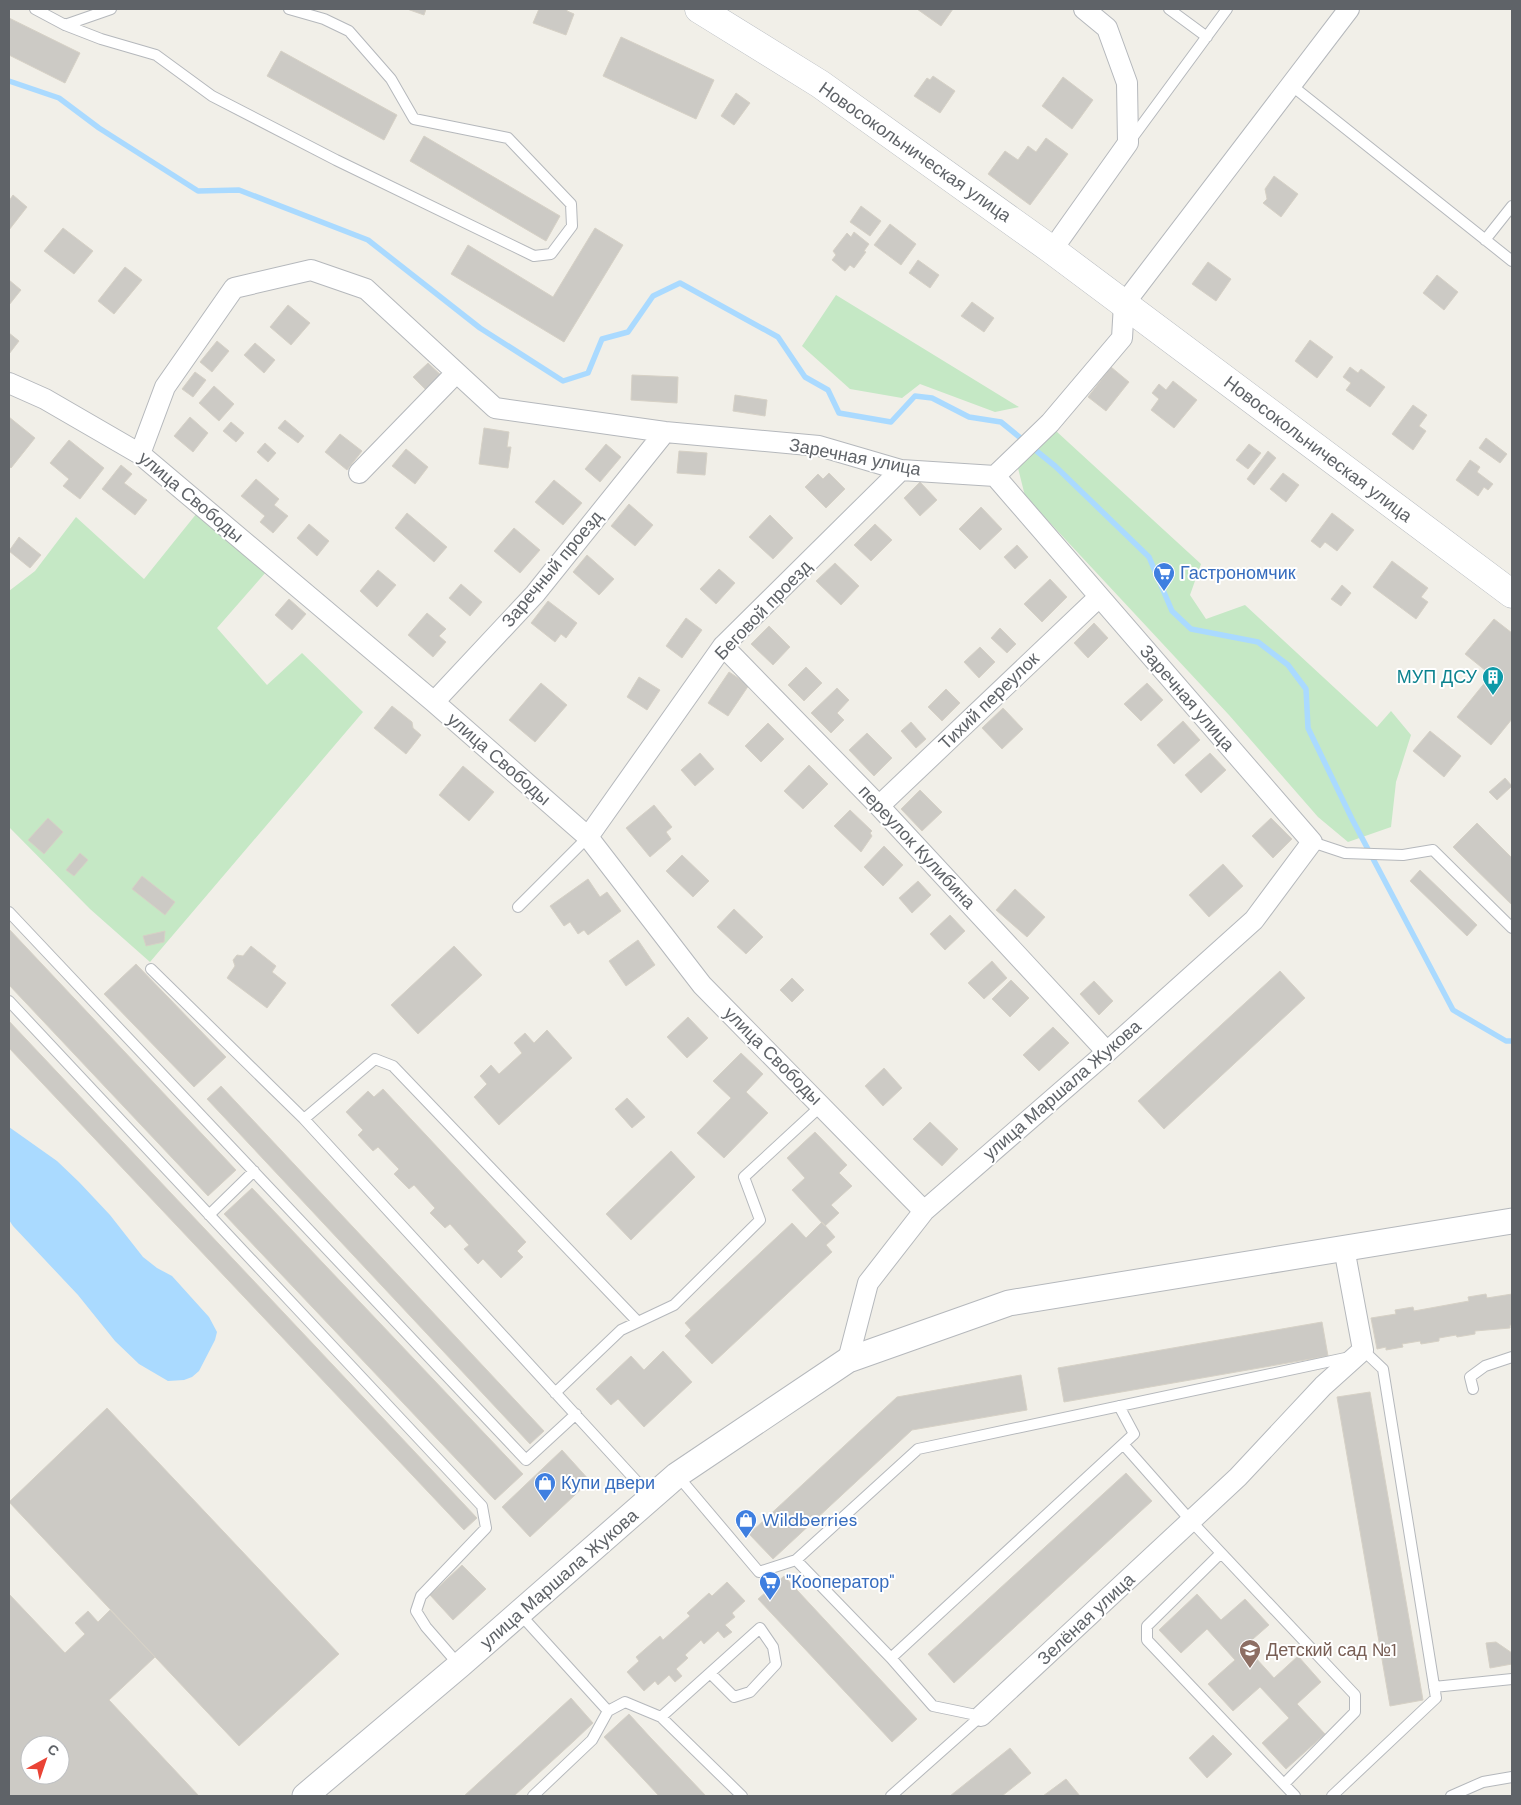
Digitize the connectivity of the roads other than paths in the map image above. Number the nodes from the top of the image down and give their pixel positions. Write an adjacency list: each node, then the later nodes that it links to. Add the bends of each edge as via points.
1 (34, 9): 9 (lane)
2 (111, 9): 9 (lane)
3 (289, 9): 9 (lane, via 324,19 349,32 391,79 414,118 508,138 571,204 572,226 551,254 534,256 336,160 212,96 156,55)
4 (700, 9): 15 (main road, Новосокольническая улица, via 820,84)
5 (1084, 9): 12 (street, via 1107,28 1127,83)
6 (1169, 9): 10 (lane)
7 (1227, 9): 10 (lane)
8 (1349, 9): 11 (street)
9 (65, 26)
10 (1207, 37): 12 (lane)
11 (1291, 85): 14 (lane); 17 (street)
12 (1128, 143): 15 (street)
13 (1512, 206): 14 (lane)
14 (1485, 240): 16 (lane)
15 (1052, 250): 17 (main road, Новосокольническая улица)
16 (1512, 261)
17 (1124, 304): 24 (street, via 1122,338 1037,435); 25 (main road, Новосокольническая улица)
18 (456, 373): 20 (street, Заречная улица, via 495,408); 21 (street, Заречная улица, via 366,289 311,270 234,288 165,387); 23 (street)
19 (9, 383): 21 (street, улица Свободы, via 45,399)
20 (665, 432): 22 (street, Заречная улица, via 819,446); 28 (street, Заречный проезд, via 535,594)
21 (140, 454): 28 (street, улица Свободы)
22 (901, 470): 24 (street, Заречная улица); 27 (street, Беговой проезд)
23 (359, 473)
24 (994, 476): 26 (street, Заречная улица)
25 (1512, 594)
26 (1099, 597): 29 (street, Тихий переулок); 31 (street, Заречная улица)
27 (724, 646): 29 (street, переулок Кулибина); 30 (street, Беговой проезд)
28 (434, 702): 30 (street, улица Свободы)
29 (879, 806): 37 (street, переулок Кулибина)
30 (588, 837): 32 (lane); 38 (street, улица Свободы, via 702,985)
31 (1312, 842): 34 (lane, via 1345,853 1403,855 1433,850); 37 (street, улица Маршала Жукова, via 1254,920)
32 (518, 907)
33 (9, 912): 40 (lane)
34 (1512, 928)
35 (151, 969): 39 (lane)
36 (9, 1001): 42 (lane)
37 (1107, 1052): 41 (street, улица Маршала Жукова)
38 (821, 1106): 41 (street, улица Свободы); 45 (lane, via 744,1177 760,1220 674,1305)
39 (304, 1119): 45 (lane, via 375,1060 393,1066); 50 (lane)
40 (254, 1171): 42 (lane); 52 (lane, via 526,1460)
41 (924, 1211): 48 (street, улица Маршала Жукова, via 868,1284)
42 (209, 1215): 61 (lane, via 482,1506 486,1528 421,1596 416,1611)
43 (1512, 1221): 44 (street, улица Маршала Жукова)
44 (1344, 1248): 46 (street); 48 (street, улица Маршала Жукова, via 1009,1302)
45 (638, 1322): 50 (lane, via 621,1330)
46 (1360, 1353): 51 (lane); 56 (street, Зелёная улица, via 1323,1386 1238,1477); 64 (lane, via 1384,1369)
47 (1512, 1357): 49 (lane, via 1485,1366 1470,1377)
48 (848, 1360): 54 (street, улица Маршала Жукова)
49 (1473, 1389)
50 (555, 1393): 52 (lane)
51 (1119, 1406): 53 (lane, via 1134,1434); 58 (lane, via 918,1449)
52 (576, 1414): 55 (lane)
53 (1123, 1444): 56 (lane); 60 (lane)
54 (677, 1475): 55 (street, улица Маршала Жукова); 58 (lane, via 759,1572)
55 (652, 1498): 59 (street, улица Маршала Жукова)
56 (1191, 1521): 57 (lane); 66 (street, Зелёная улица)
57 (1221, 1553): 69 (lane, via 1355,1695 1355,1712); 69 (lane, via 1146,1626 1147,1640)
58 (796, 1560): 60 (lane)
59 (519, 1613): 61 (street, улица Маршала Жукова); 65 (lane)
60 (891, 1658): 66 (lane, via 933,1706)
61 (460, 1665): 70 (street, улица Маршала Жукова)
62 (710, 1673): 62 (lane, via 760,1628 773,1647 776,1664 750,1692 734,1697); 67 (lane)
63 (1512, 1678): 64 (lane)
64 (1434, 1687): 75 (lane, via 1436,1698)
65 (608, 1711): 67 (lane, via 625,1702); 71 (lane, via 592,1740)
66 (981, 1716): 73 (lane)
67 (661, 1717): 72 (lane)
68 (1512, 1776): 76 (lane, via 1482,1782)
69 (1284, 1784): 74 (lane)
70 (305, 1796)
71 (533, 1796)
72 (742, 1796)
73 (891, 1796)
74 (1296, 1796)
75 (1332, 1796)
76 (1451, 1796)

